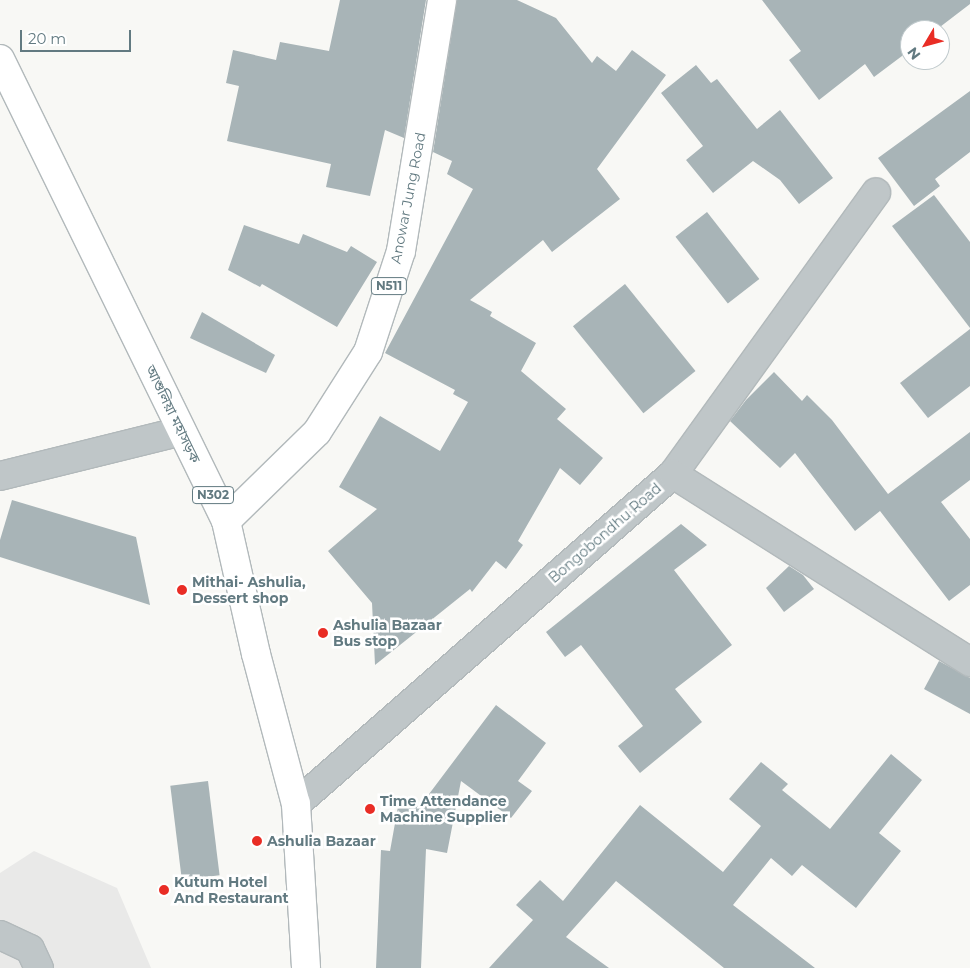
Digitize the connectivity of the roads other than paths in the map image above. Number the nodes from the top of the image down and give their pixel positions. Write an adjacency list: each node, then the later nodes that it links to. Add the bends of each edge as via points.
1 (442, 0): 7 (highway, Anowar Jung Road / N511, via 401,251 368,352 317,432)
2 (0, 59): 4 (highway, আশুলিয়া মহাসড়ক / N302)
3 (876, 194): 5 (street)
4 (182, 431): 6 (street); 7 (highway, আশুলিয়া মহাসড়ক / N302)
5 (673, 474): 8 (street, Bongobondhu Road); 9 (street, Bongobondhu Road)
6 (0, 476)
7 (226, 522): 9 (highway, আশুলিয়া মহাসড়ক / N302, via 256,654)
8 (970, 662)
9 (296, 804): 12 (highway, আশুলিয়া মহাসড়ক / N302)
10 (0, 935): 11 (street, via 30,949)
11 (39, 968)
12 (306, 968)

